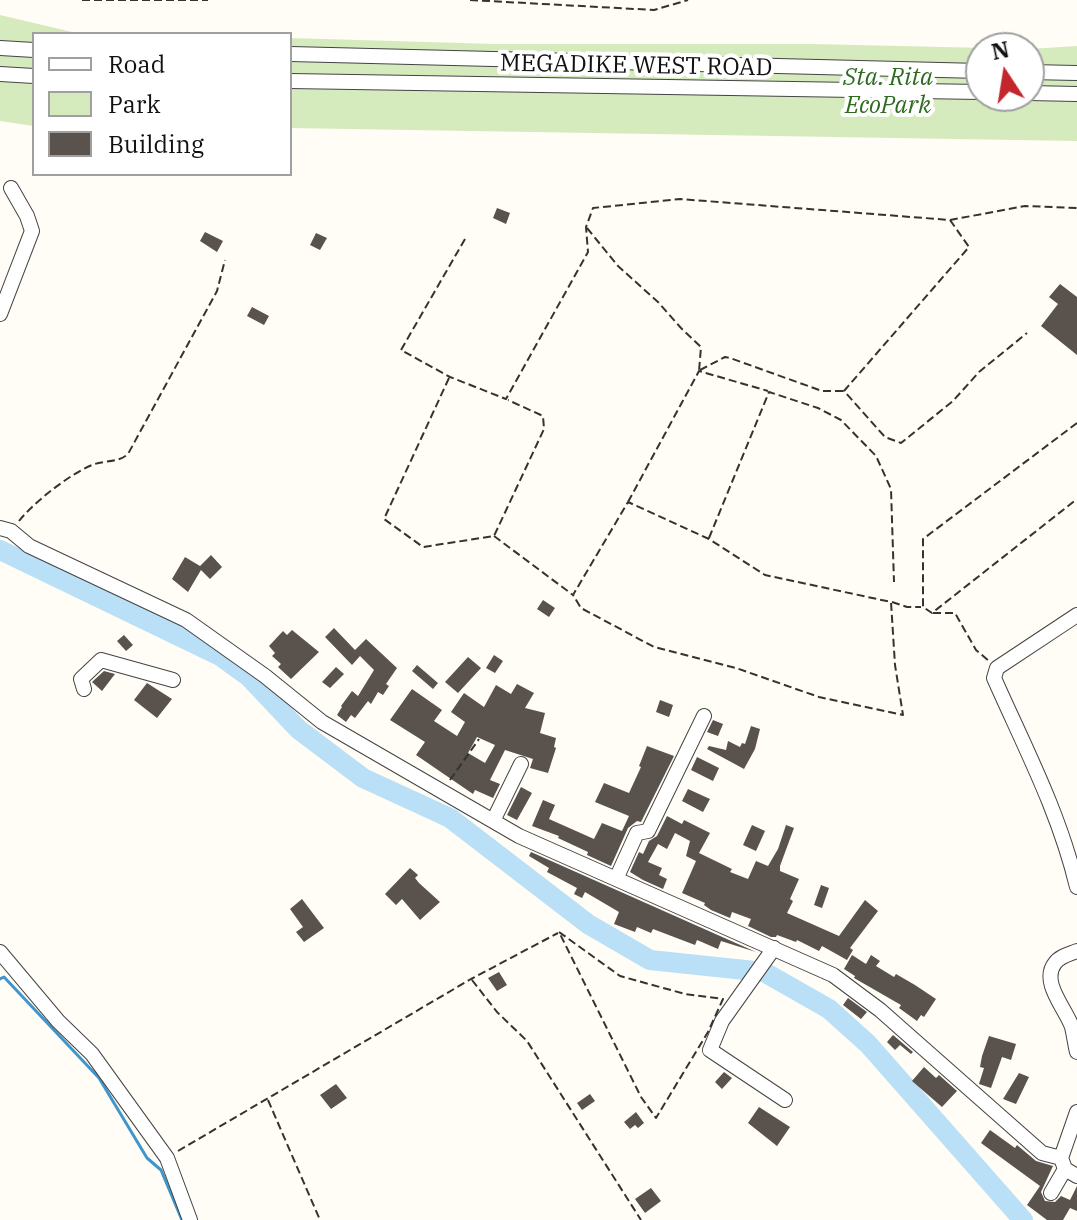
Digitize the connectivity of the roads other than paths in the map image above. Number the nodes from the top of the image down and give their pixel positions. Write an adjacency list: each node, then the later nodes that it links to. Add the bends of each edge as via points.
1 (0, 48): 2 (street)
2 (32, 50)
3 (292, 54): 4 (street)
4 (965, 71)
5 (1045, 72): 6 (street)
6 (1077, 73)
7 (0, 74): 8 (street)
8 (32, 76)
9 (292, 81): 10 (street, MEGADIKE WEST ROAD)
10 (965, 92)
11 (1045, 93): 12 (street)
12 (1077, 94)
13 (11, 188): 14 (street, via 32,231)
14 (0, 314)
15 (6, 530): 21 (street, via 29,546 186,620 322,722)
16 (1077, 615): 23 (street, via 997,668 994,678 1063,831)
17 (173, 680): 18 (street, via 101,660 81,679)
18 (84, 689)
19 (704, 716): 22 (street, via 648,831 637,833)
20 (521, 764): 21 (street)
21 (493, 821): 22 (street)
22 (616, 879): 26 (street)
23 (1077, 887)
24 (1077, 951): 27 (street, via 1053,964 1051,976 1053,989)
25 (0, 952): 33 (street, via 92,1054 167,1158)
26 (771, 952): 29 (street, via 722,1021 710,1050); 31 (street, via 833,975 1042,1153)
27 (1075, 1024): 28 (street)
28 (1077, 1052)
29 (785, 1100)
30 (1077, 1112): 31 (street)
31 (1068, 1168): 32 (street)
32 (1051, 1193)
33 (190, 1220)

